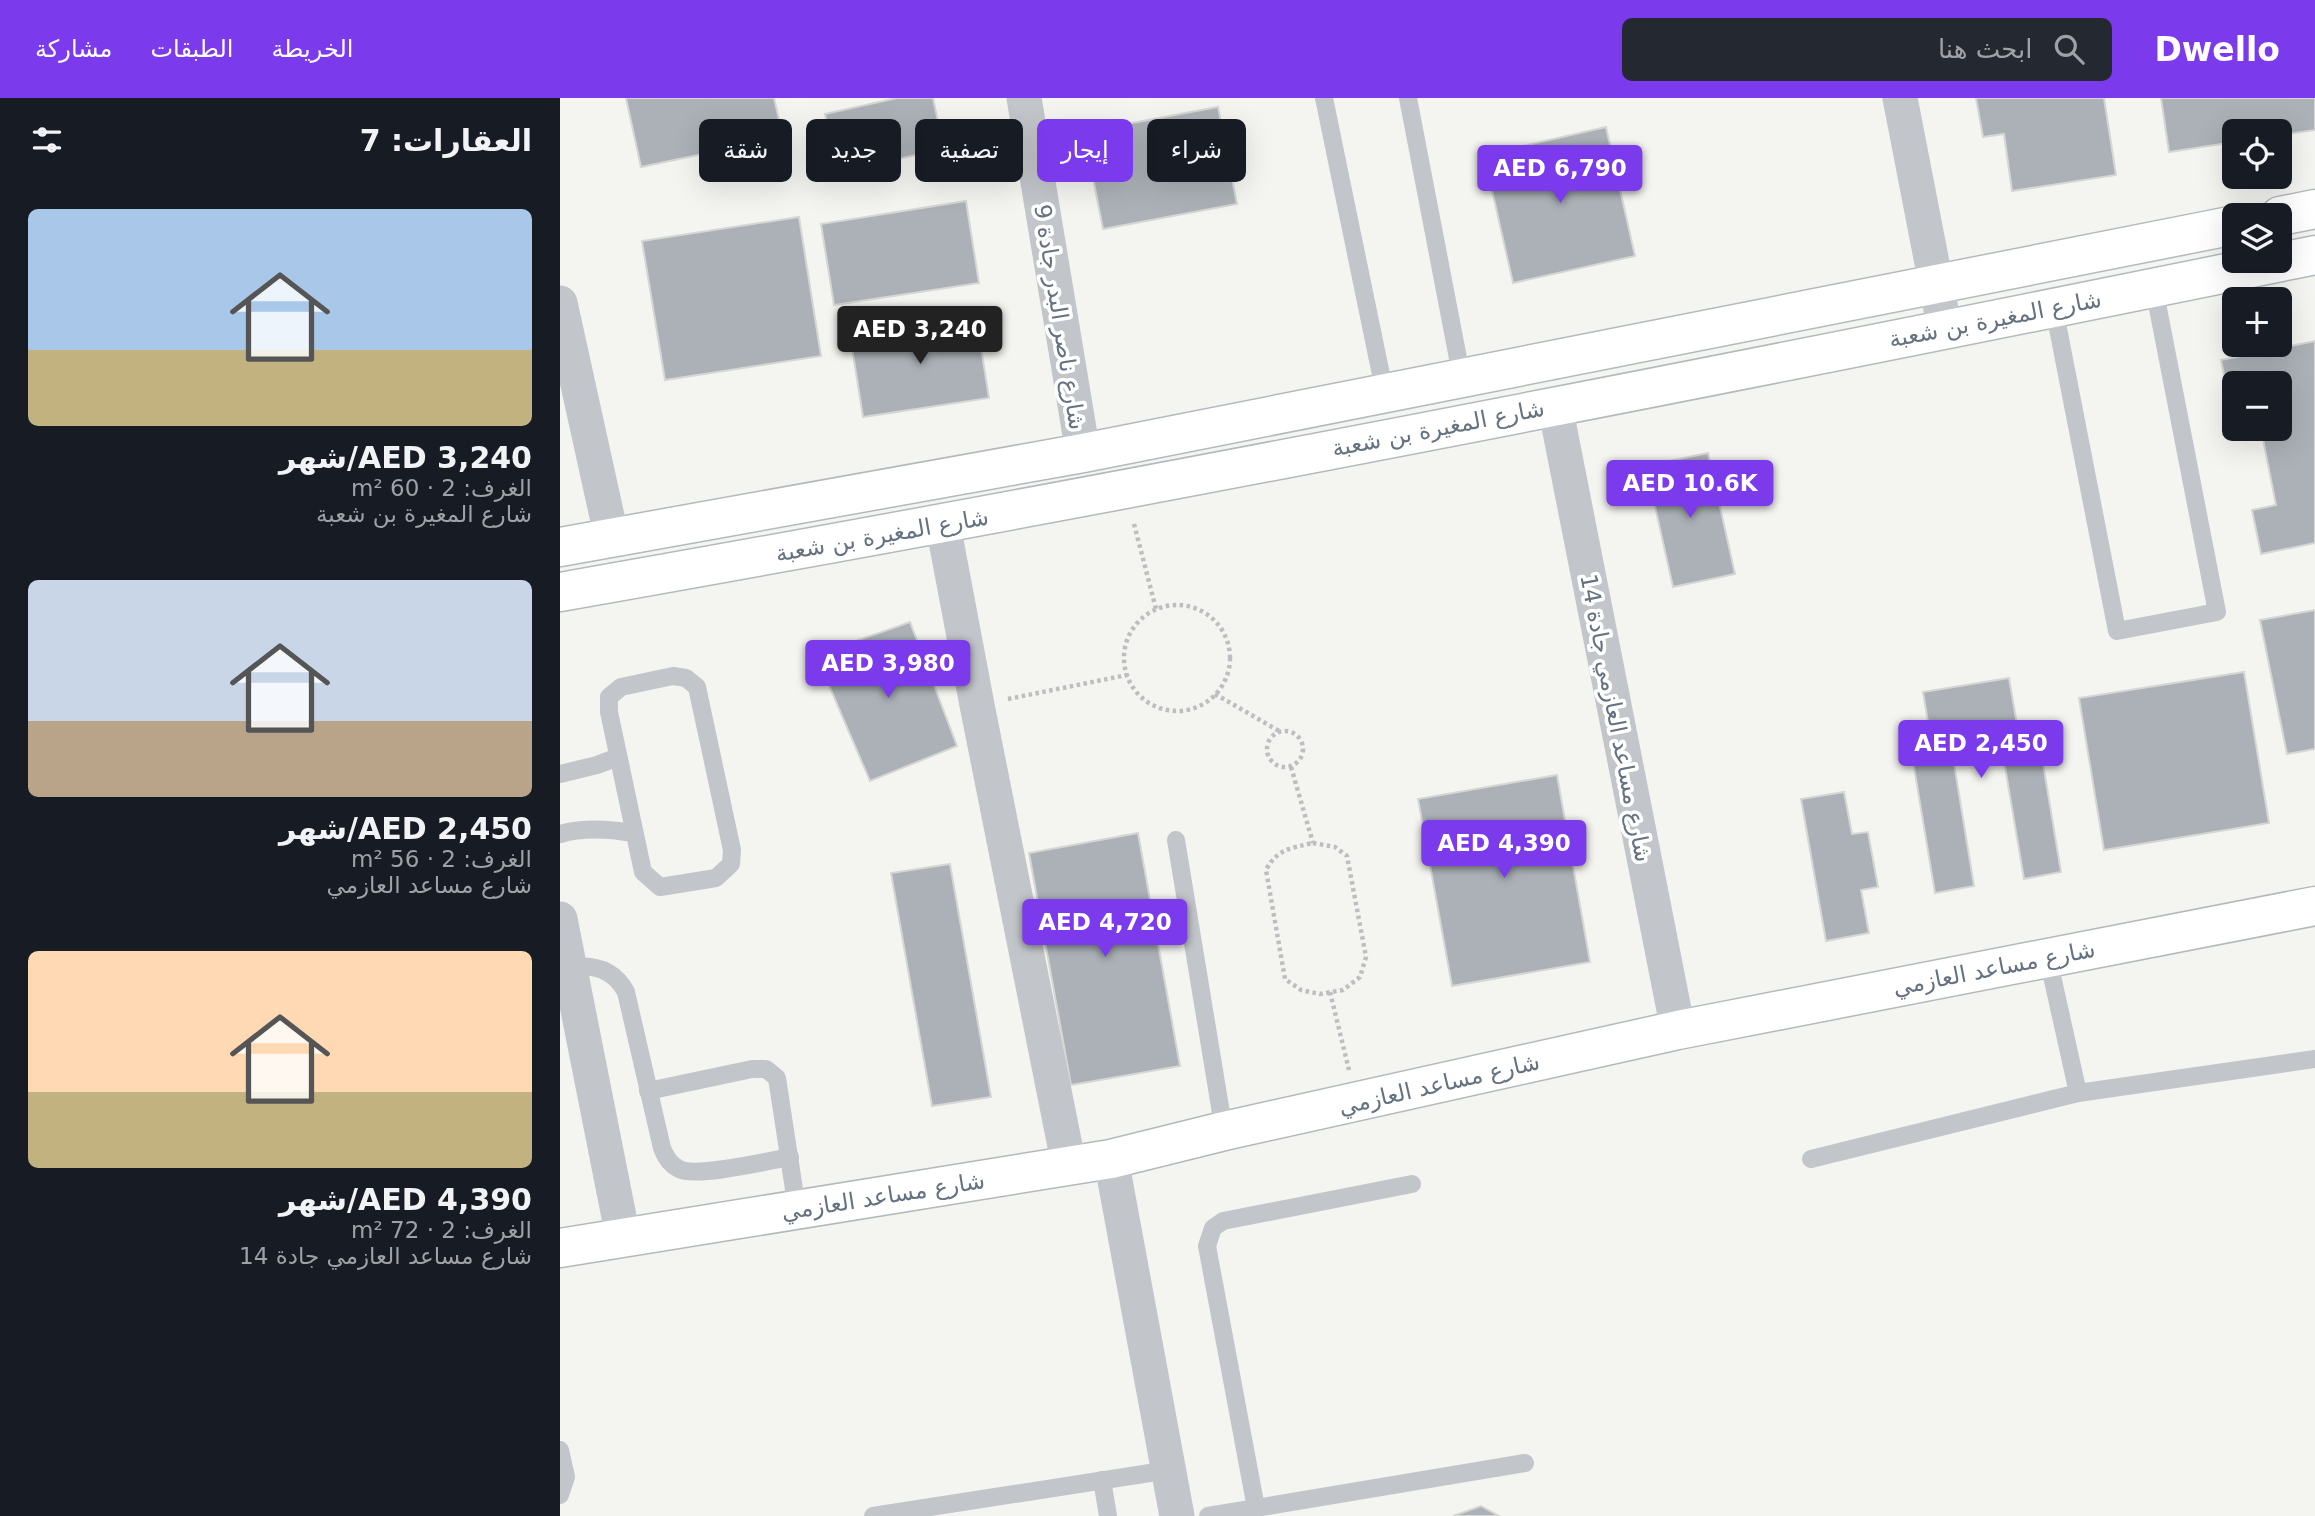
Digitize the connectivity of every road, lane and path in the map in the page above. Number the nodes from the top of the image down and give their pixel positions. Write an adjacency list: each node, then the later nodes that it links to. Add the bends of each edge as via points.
1 (1024, 98): 17 (street, شارع ناصر البدر جادة 9)
2 (1324, 98): 15 (lane)
3 (1408, 98): 14 (lane)
4 (1900, 98): 9 (street)
5 (2315, 209): 6 (main road)
6 (2292, 214)
7 (2222, 228): 9 (main road, شارع المغيرة بن شعبة)
8 (2315, 255): 10 (main road, شارع المغيرة بن شعبة)
9 (1936, 285): 13 (street); 14 (main road, شارع المغيرة بن شعبة)
10 (2154, 288): 12 (main road, شارع المغيرة بن شعبة); 12 (lane, via 2217,612 2117,631)
11 (560, 303): 20 (street)
12 (2054, 308): 13 (main road, شارع المغيرة بن شعبة)
13 (1945, 330): 16 (main road, شارع المغيرة بن شعبة)
14 (1462, 379): 15 (main road, شارع المغيرة بن شعبة)
15 (1385, 394): 17 (main road, شارع المغيرة بن شعبة)
16 (1555, 406): 18 (main road, شارع المغيرة بن شعبة); 40 (street, شارع مساعد العازمي جادة 14)
17 (1083, 453): 20 (main road, شارع المغيرة بن شعبة)
18 (1124, 489): 19 (main road, شارع المغيرة بن شعبة); 23 (path)
19 (943, 525): 22 (main road, شارع المغيرة بن شعبة); 26 (street)
20 (611, 538): 21 (main road, شارع المغيرة بن شعبة)
21 (560, 547)
22 (560, 592)
23 (1156, 610): 24 (path, via 1140,620 1129,636 1124,655); 25 (path, via 1175,605 1195,608 1212,618 1224,633 1230,651 1229,671)
24 (1127, 675): 25 (path, via 1136,692 1170,711 1189,710); 26 (path)
25 (1215, 694): 27 (path)
26 (976, 705): 49 (street)
27 (1279, 732): 29 (path, via 1270,738 1269,758 1276,765); 29 (path, via 1289,731 1304,745 1303,756)
28 (618, 757): 30 (lane); 31 (lane); 31 (lane, via 609,697 621,687 673,676 686,678 697,687 732,850 731,864 716,878 660,887 643,872)
29 (1290, 766): 34 (path)
30 (560, 774)
31 (633, 833): 32 (lane, via 588,830)
32 (560, 834)
33 (1176, 840): 45 (lane)
34 (1313, 843): 39 (path, via 1335,846 1347,856 1366,957 1360,977 1343,990); 39 (path, via 1273,857 1266,870 1285,979 1301,990)
35 (2315, 906): 37 (main road, شارع مساعد العازمي)
36 (560, 919): 38 (street)
37 (2048, 958): 40 (main road, شارع مساعد العازمي); 43 (lane)
38 (569, 967): 42 (lane, via 603,968 621,982); 52 (street)
39 (1330, 992): 44 (path)
40 (1678, 1030): 44 (main road, شارع مساعد العازمي)
41 (2315, 1059): 43 (lane)
42 (648, 1091): 46 (lane, via 665,1157 680,1170 698,1173); 46 (lane, via 766,1069 777,1078)
43 (2078, 1093): 48 (lane)
44 (1357, 1103): 45 (main road, شارع مساعد العازمي)
45 (1224, 1131): 47 (main road, شارع مساعد العازمي)
46 (790, 1157): 51 (lane)
47 (1111, 1159): 49 (main road, شارع مساعد العازمي); 56 (street)
48 (1811, 1159)
49 (1069, 1166): 51 (main road, شارع مساعد العازمي)
50 (1412, 1184): 59 (lane, via 1223,1221 1213,1228 1207,1246)
51 (797, 1209): 52 (main road, شارع مساعد العازمي)
52 (623, 1237): 53 (main road, شارع مساعد العازمي)
53 (560, 1248)
54 (560, 1450): 58 (lane, via 566,1477)
55 (1525, 1463): 59 (lane)
56 (1169, 1470): 57 (lane); 62 (street)
57 (1102, 1480): 60 (lane); 61 (lane)
58 (560, 1495)
59 (1256, 1508): 63 (lane)
60 (873, 1516)
61 (1108, 1516)
62 (1177, 1516)
63 (1208, 1516)

